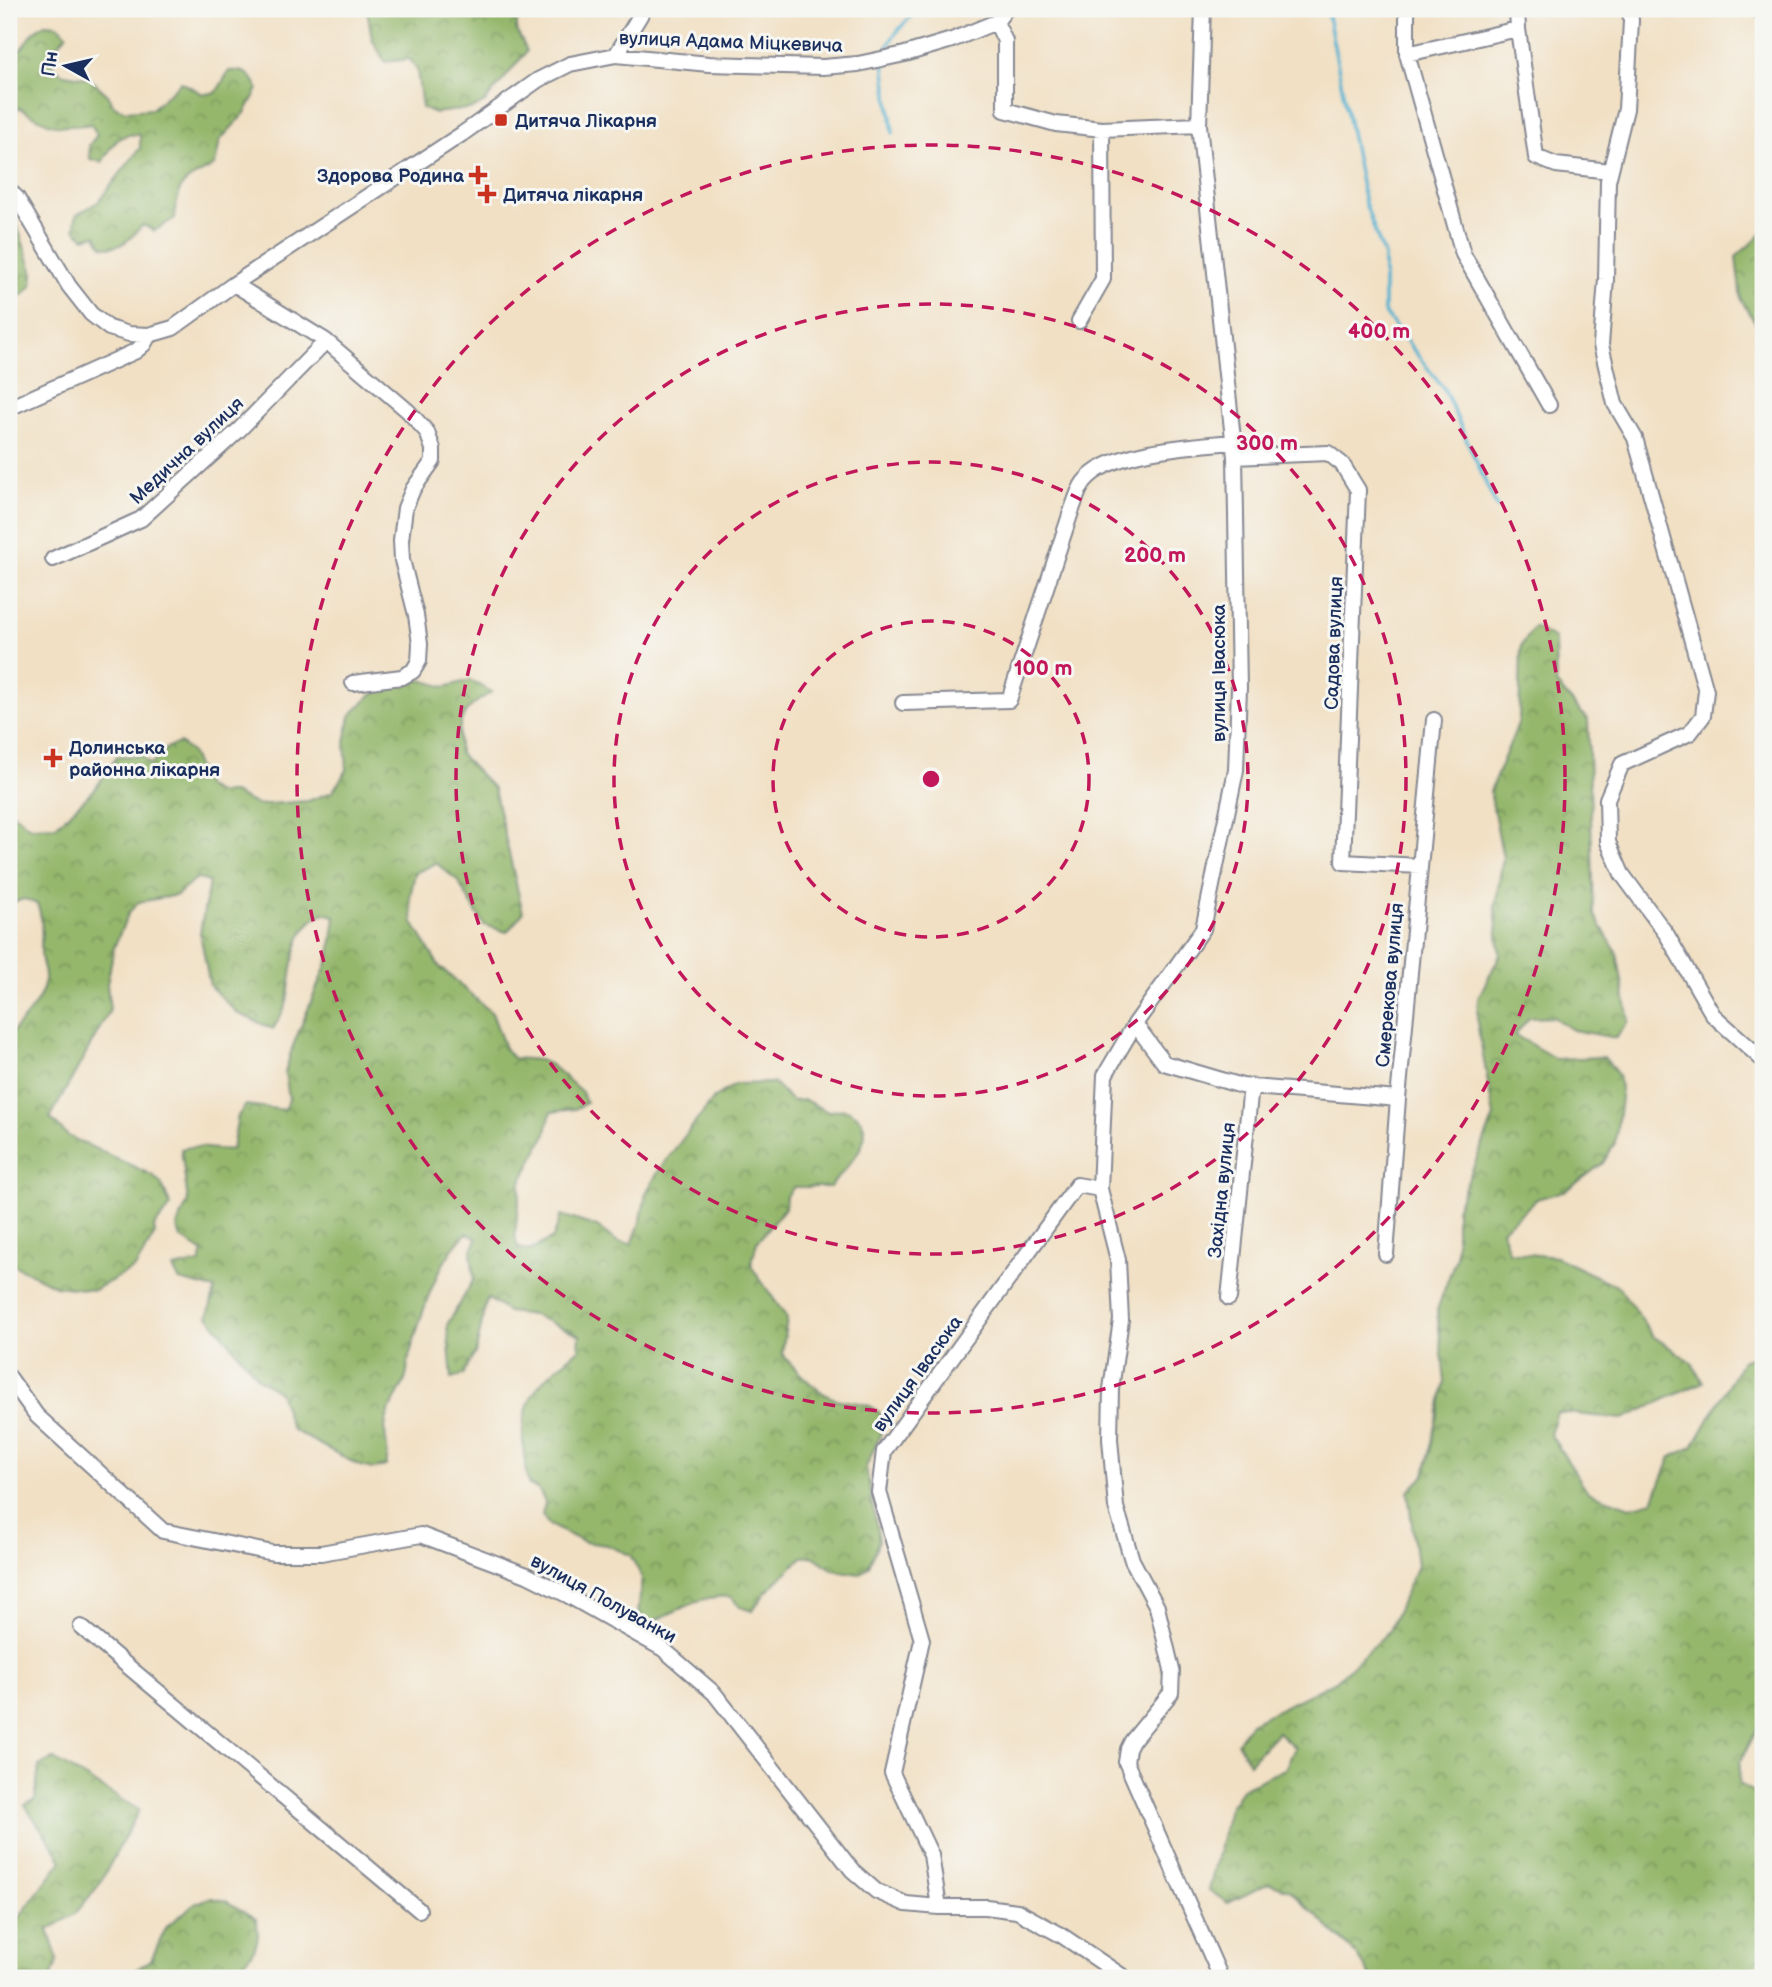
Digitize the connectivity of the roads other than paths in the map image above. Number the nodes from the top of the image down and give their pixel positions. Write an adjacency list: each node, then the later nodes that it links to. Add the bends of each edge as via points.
1 (644, 9): 12 (street)
2 (1006, 9): 9 (street)
3 (1203, 9): 13 (street, вулиця Івасюка)
4 (1407, 9): 11 (street)
5 (1517, 9): 10 (street)
6 (1630, 9): 15 (street, via 1626,109)
7 (1758, 9): 8 (street)
8 (1763, 15)
9 (996, 22): 12 (street, вулиця Адама Міцкевича, via 952,40 858,64 709,64); 14 (street, via 1005,41 1005,110 1056,124)
10 (1518, 29): 11 (street); 15 (street, via 1536,157 1556,165)
11 (1407, 54): 21 (street, via 1463,254)
12 (616, 55): 17 (street, вулиця Адама Міцкевича, via 570,64 538,80)
13 (1199, 125): 14 (street); 23 (street, вулиця Івасюка)
14 (1102, 129): 18 (street, via 1102,279)
15 (1610, 171): 31 (street, via 1601,345 1615,404 1635,438 1706,691 1703,716 1689,733 1622,764 1607,799 1608,842 1622,874 1667,935 1713,1014)
16 (9, 190): 19 (street, via 91,314 109,328)
17 (234, 284): 19 (street, вулиця Адама Міцкевича, via 173,328); 20 (street)
18 (1079, 321)
19 (149, 335): 22 (street, via 136,351)
20 (326, 341): 25 (street, Медична вулиця, via 240,429 141,519); 26 (street, via 408,411 427,432 433,449 433,461 405,508 401,540 418,625 419,661 402,677)
21 (1549, 405)
22 (9, 408)
23 (1233, 442): 24 (street, вулиця Івасюка); 27 (street, via 1126,457 1084,482 1009,700)
24 (1236, 457): 29 (street, Садова вулиця, via 1328,453 1342,464 1358,490 1343,862); 30 (street, вулиця Івасюка, via 1236,770 1203,929)
25 (53, 559)
26 (353, 684)
27 (903, 704)
28 (1434, 720): 29 (street, Смерекова вулиця)
29 (1420, 866): 33 (street, Смерекова вулиця)
30 (1135, 1024): 32 (street, via 1164,1063); 34 (street, вулиця Івасюка, via 1105,1075)
31 (1763, 1060)
32 (1251, 1086): 33 (street); 36 (street, Західна вулиця)
33 (1398, 1099): 35 (street, Смерекова вулиця)
34 (1100, 1189): 39 (street, вулиця Івасюка, via 1077,1185 884,1451 879,1492 922,1640 892,1773 931,1855); 42 (street, вулиця Івасюка, via 1118,1260 1121,1320 1111,1389 1110,1439 1116,1507 1132,1560 1157,1607 1172,1670 1171,1693 1132,1741 1126,1762)
35 (1386, 1254)
36 (1230, 1297)
37 (9, 1377): 39 (street, вулиця Полуванки, via 37,1416 163,1531 273,1553 321,1553 421,1535 567,1595 663,1650 714,1693 852,1870 876,1891 906,1904)
38 (81, 1627): 40 (street)
39 (939, 1907): 41 (street, вулиця Полуванки, via 1017,1911)
40 (419, 1910)
41 (1125, 1978)
42 (1221, 1978)

